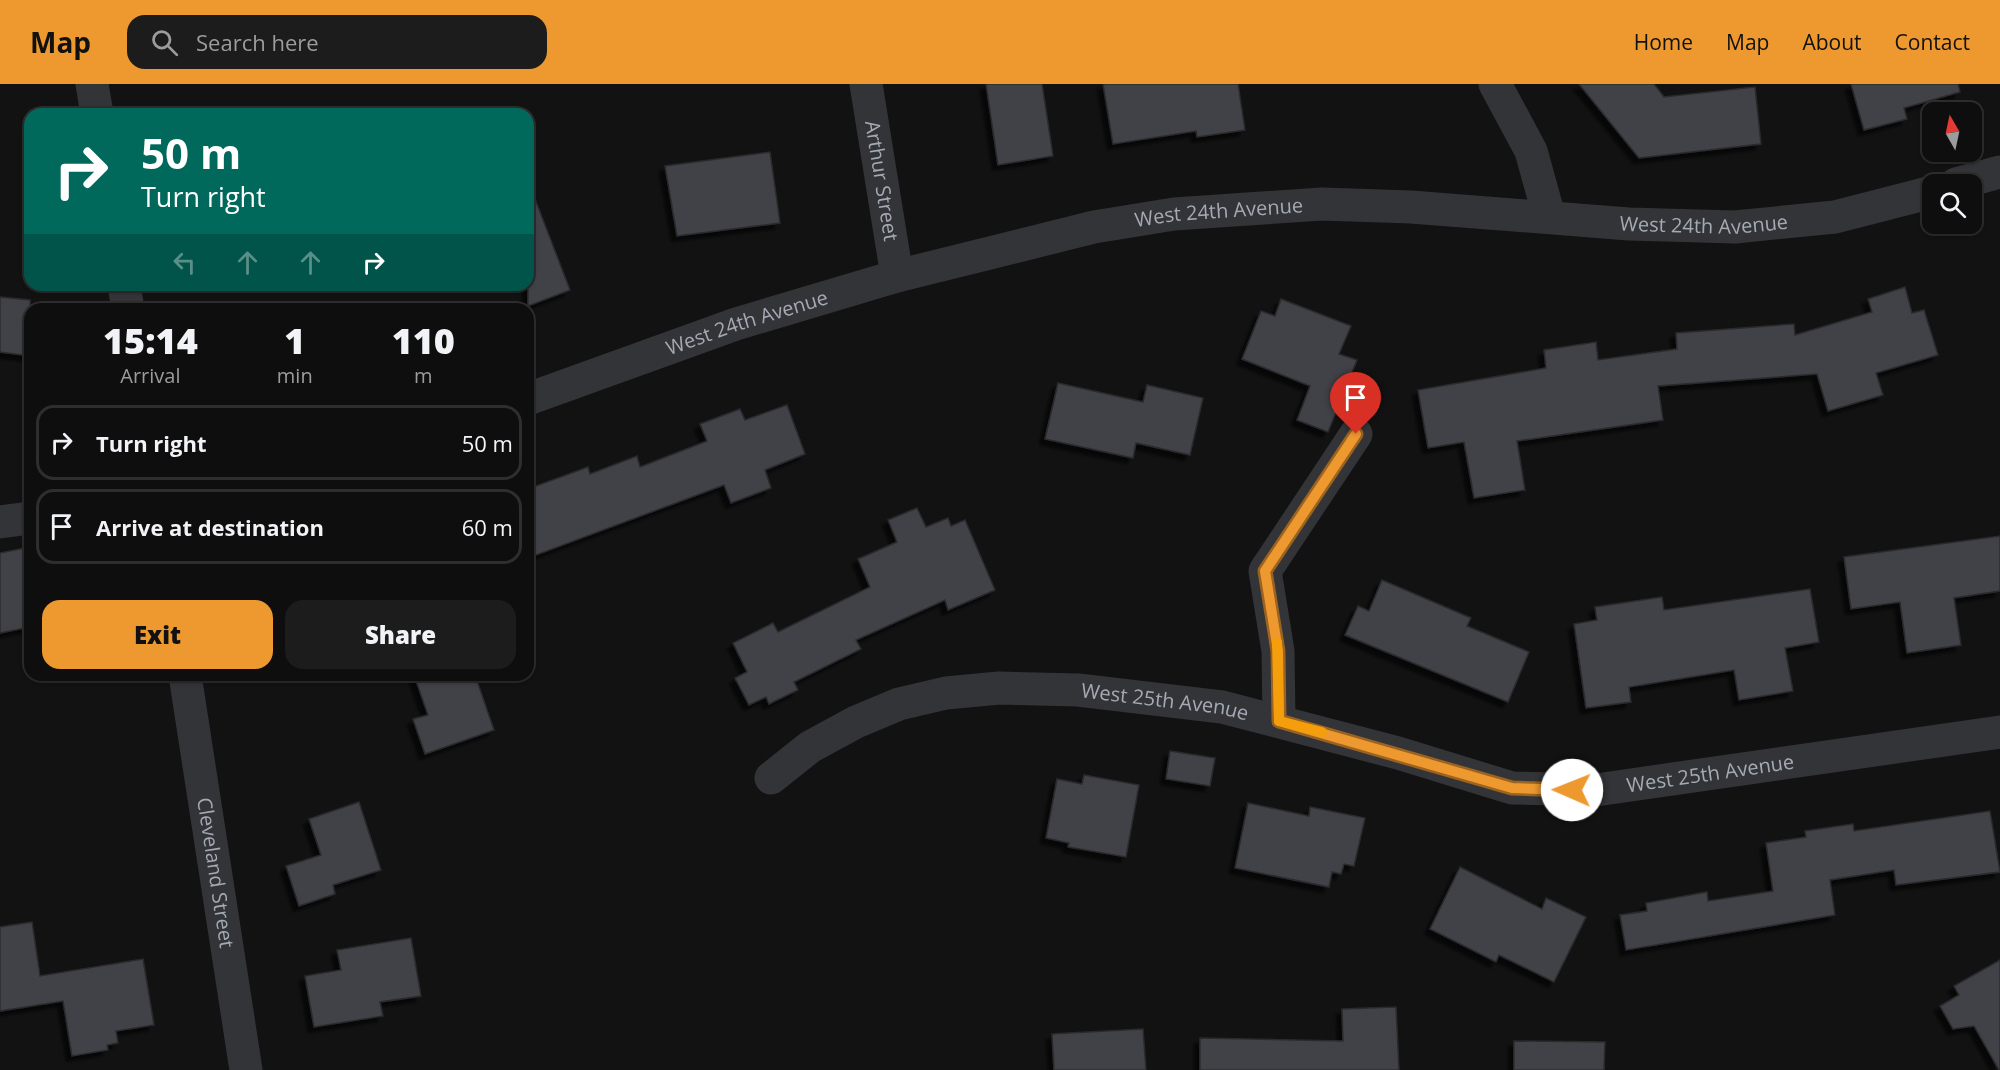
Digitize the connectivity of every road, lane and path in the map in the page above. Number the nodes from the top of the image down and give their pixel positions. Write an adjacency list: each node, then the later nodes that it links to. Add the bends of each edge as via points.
1 (92, 84): 4 (street)
2 (866, 84): 9 (street, Arthur Street)
3 (1495, 84): 8 (street, via 1531,151)
4 (96, 108)
5 (2000, 172): 6 (street)
6 (1982, 177)
7 (1922, 195): 8 (street, West 24th Avenue, via 1835,217 1735,227 1629,224)
8 (1550, 216): 9 (street, West 24th Avenue, via 1322,204 1174,214 1094,227)
9 (897, 276): 10 (street, West 24th Avenue, via 736,324)
10 (534, 397)
11 (1356, 434): 15 (street, via 1265,571 1278,651)
12 (24, 519): 13 (street)
13 (0, 522)
14 (186, 681): 18 (street, Cleveland Street)
15 (1279, 721): 16 (street, West 25th Avenue, via 1512,788 1549,790 1596,790); 17 (street, West 25th Avenue, via 1222,707 1078,690 999,688 946,693 899,704 856,722 810,747)
16 (2000, 732)
17 (771, 778)
18 (246, 1070)

